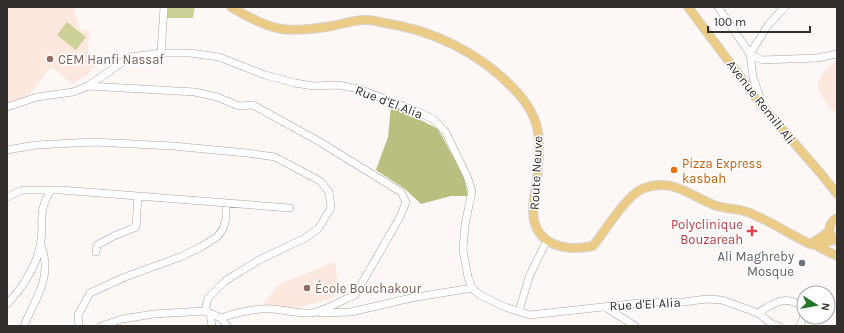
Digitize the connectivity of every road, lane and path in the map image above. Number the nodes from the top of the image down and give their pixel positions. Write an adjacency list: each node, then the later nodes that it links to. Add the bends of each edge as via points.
1 (164, 7): 6 (street)
2 (231, 7): 21 (main road, Route Neuve, via 264,25 281,30 299,31 366,20 400,25 463,49 491,68 513,88 530,109 538,132 533,210 540,234)
3 (688, 7): 11 (main road, Avenue Remili Ali)
4 (718, 7): 7 (street)
5 (785, 7): 7 (street, via 768,25)
6 (161, 53): 9 (street, Rue d'El Alia, via 130,57); 27 (street, Rue d'El Alia, via 219,57 265,75 295,83 313,86 338,85 359,89 433,119 445,131 472,191 463,250)
7 (750, 54): 8 (street, via 762,60 817,58); 11 (street, via 753,77)
8 (837, 54)
9 (88, 86): 10 (street, via 73,92 38,97); 32 (street, via 195,92 239,106 253,105 320,142 401,192 406,202 400,217 355,295)
10 (7, 107)
11 (763, 107): 14 (main road, Avenue Remili Ali)
12 (7, 150): 31 (street, via 36,145 94,142 247,153 275,157 320,181 329,192 331,208 318,229 305,238 258,260 225,281 208,298)
13 (51, 190): 15 (street); 16 (street, via 22,190); 23 (street, via 44,204)
14 (837, 194)
15 (138, 196): 17 (street); 25 (street, via 136,227 97,244)
16 (7, 197)
17 (226, 203): 18 (street); 36 (street, via 226,219 217,237 180,257 90,293 78,314)
18 (290, 208)
19 (837, 218): 20 (main road, via 832,222)
20 (829, 231): 22 (main road); 24 (main road)
21 (547, 240): 24 (main road, via 562,247 592,246 628,200 641,189 664,185 678,187 716,205 748,212); 30 (street)
22 (835, 240): 24 (main road, via 824,244)
23 (41, 243): 28 (street, via 32,270); 35 (street, via 45,262 44,276 40,293)
24 (812, 244): 26 (main road)
25 (96, 252)
26 (837, 256)
27 (472, 288): 30 (street, Rue d'El Alia, via 480,295); 32 (street, via 411,298 351,312)
28 (7, 304)
29 (604, 306): 30 (street, Rue d'El Alia, via 530,315); 33 (street, Rue d'El Alia, via 706,299 722,300); 40 (street)
30 (519, 311)
31 (208, 312): 34 (street); 37 (street, via 154,314 122,319); 38 (street)
32 (313, 313): 34 (street, via 271,309)
33 (758, 313): 41 (street, Rue d'El Alia); 42 (street, via 775,302 795,301 803,307)
34 (220, 318): 39 (street)
35 (24, 326)
36 (79, 326)
37 (102, 326)
38 (212, 326)
39 (227, 326)
40 (635, 326)
41 (778, 326)
42 (800, 326)

